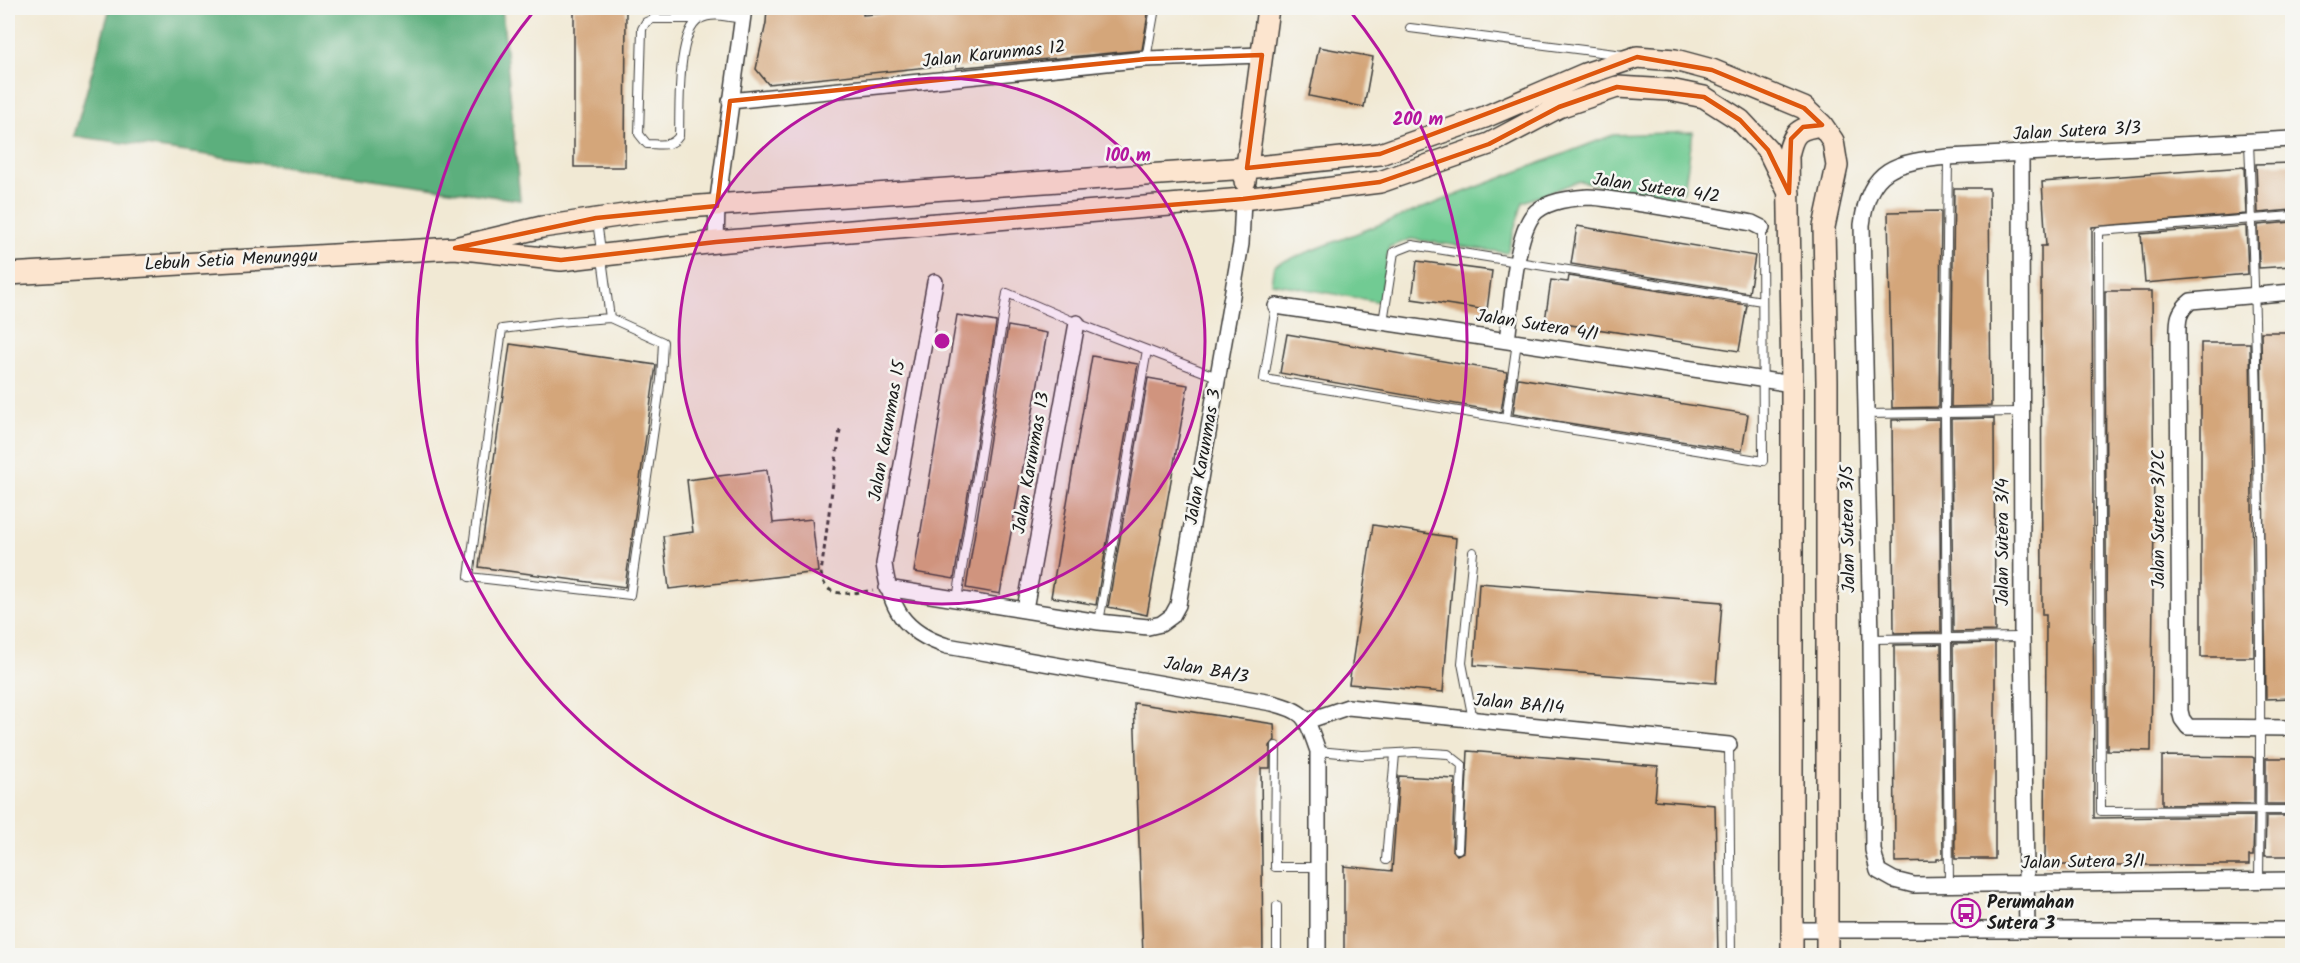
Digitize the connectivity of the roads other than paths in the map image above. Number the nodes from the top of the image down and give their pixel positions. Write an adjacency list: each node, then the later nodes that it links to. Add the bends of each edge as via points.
1 (1155, 8): 8 (lane)
2 (1268, 8): 6 (street, Jalan Karunmas 3)
3 (743, 13): 4 (lane); 10 (street)
4 (699, 19): 4 (lane, via 691,27 683,54 679,136 669,145 647,144 639,134 642,28 653,19)
5 (1410, 28): 7 (lane)
6 (1262, 55): 8 (street, Jalan Karunmas 12); 16 (street, Jalan Karunmas 3)
7 (1637, 57): 9 (street); 11 (street, via 1675,60 1712,70 1804,108); 16 (street, via 1380,154)
8 (1146, 60): 10 (street, Jalan Karunmas 12)
9 (1670, 90): 18 (street, via 1704,97 1740,120 1767,150); 19 (street, via 1617,87 1559,107 1489,144 1380,182)
10 (730, 101): 20 (street)
11 (1821, 125): 18 (street, via 1803,127 1791,139); 74 (street, via 1833,141 1837,166 1824,227)
12 (2292, 139): 13 (street, Jalan Sutera 3/3)
13 (2250, 142): 14 (street, Jalan Sutera 3/3); 23 (lane)
14 (2021, 154): 15 (street, Jalan Sutera 3/3); 43 (street, Jalan Sutera 3/4)
15 (1947, 157): 17 (street, Jalan Sutera 3/3, via 1902,163 1882,174); 44 (lane)
16 (1247, 168): 19 (street, Jalan Karunmas 3); 20 (street)
17 (1873, 187): 45 (street, Jalan Sutera 3/5, via 1862,225)
18 (1789, 193): 42 (street)
19 (1243, 199): 25 (street); 40 (street, Jalan Karunmas 3, via 1240,244)
20 (717, 206): 22 (street); 25 (street)
21 (2292, 216): 23 (lane)
22 (596, 218): 26 (street); 27 (lane)
23 (2252, 219): 32 (lane); 63 (lane, via 2099,231 2101,811)
24 (1762, 228): 28 (street, Jalan Sutera 4/2, via 1650,205 1590,197 1568,200 1533,214); 33 (lane)
25 (716, 242): 27 (street)
26 (455, 248): 27 (street, via 561,260); 29 (street, Lebuh Setia Menunggu)
27 (600, 256): 35 (lane)
28 (1518, 262): 33 (lane); 36 (lane, via 1412,245 1394,252); 38 (street, Jalan Sutera 4/2)
29 (8, 274)
30 (935, 282): 48 (street, Jalan Karunmas 15, via 884,564)
31 (2292, 292): 32 (street)
32 (2256, 294): 57 (lane); 57 (street, Jalan Sutera 3/2C, via 2191,301 2181,309 2178,323 2180,711 2188,727)
33 (1762, 302): 41 (lane)
34 (1276, 306): 36 (street, Jalan Sutera 4/1); 46 (lane, via 1264,379)
35 (610, 318): 35 (lane, via 663,342 630,595 469,577 502,329)
36 (1383, 322): 38 (street, Jalan Sutera 4/1)
37 (1077, 323): 39 (lane); 49 (lane, via 1007,293); 50 (street, Jalan Karunmas 13)
38 (1512, 342): 41 (street, Jalan Sutera 4/1); 46 (lane)
39 (1147, 350): 40 (lane); 51 (lane)
40 (1217, 377): 51 (street, Jalan Karunmas 3, via 1178,605 1172,616 1148,627)
41 (1762, 379): 42 (street, Jalan Sutera 4/1); 46 (lane, via 1763,461)
42 (1792, 384): 76 (street)
43 (2022, 412): 44 (lane); 52 (street, Jalan Sutera 3/4)
44 (1946, 413): 45 (lane); 53 (lane)
45 (1865, 414): 54 (street, Jalan Sutera 3/5)
46 (1506, 418)
47 (1473, 552): 56 (lane, via 1462,663)
48 (888, 588): 49 (street, Jalan Karunmas 3); 55 (street, Jalan BA/3, via 912,629 937,643 1272,703 1294,709)
49 (957, 599): 50 (street, Jalan Karunmas 3)
50 (1025, 609): 51 (street, Jalan Karunmas 3)
51 (1100, 622)
52 (2022, 637): 53 (lane); 71 (street, Jalan Sutera 3/4)
53 (1948, 638): 54 (lane); 72 (lane)
54 (1871, 639): 68 (street, Jalan Sutera 3/5, via 1873,850)
55 (1307, 721): 56 (street, Jalan BA/14, via 1348,707); 61 (street)
56 (1473, 721): 59 (street, Jalan BA/14)
57 (2260, 728): 58 (street); 63 (lane)
58 (2292, 728)
59 (1729, 745): 80 (lane)
60 (1276, 746): 67 (lane, via 1275,867)
61 (1318, 751): 62 (lane); 67 (street)
62 (1395, 754): 65 (lane, via 1448,754 1462,765); 66 (lane)
63 (2260, 810): 64 (lane); 70 (lane)
64 (2292, 810)
65 (1458, 849)
66 (1386, 860)
67 (1318, 867): 79 (street)
68 (1878, 871): 72 (street, Jalan Sutera 3/1, via 1914,885)
69 (2292, 880): 70 (street, Jalan Sutera 3/1)
70 (2259, 881): 71 (street, Jalan Sutera 3/1)
71 (2025, 884): 72 (street, Jalan Sutera 3/1); 75 (street, Jalan Sutera 3/4)
72 (1949, 885)
73 (1277, 906): 78 (lane)
74 (1827, 929): 75 (street); 76 (street); 82 (street)
75 (2027, 929): 77 (street)
76 (1792, 930): 81 (street)
77 (2292, 930)
78 (1277, 956)
79 (1318, 956)
80 (1731, 956)
81 (1792, 956)
82 (1827, 956)

